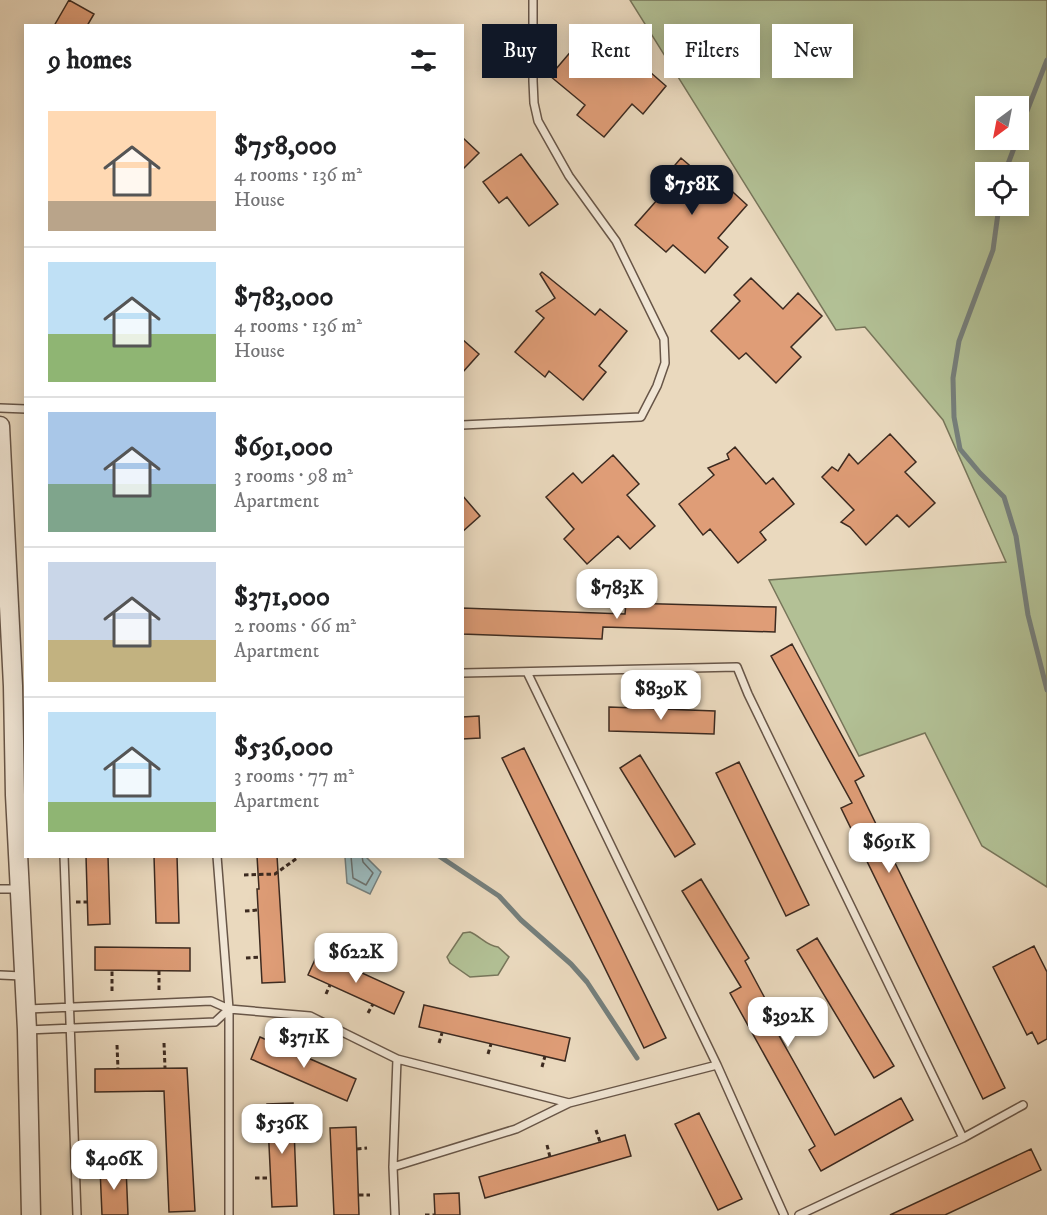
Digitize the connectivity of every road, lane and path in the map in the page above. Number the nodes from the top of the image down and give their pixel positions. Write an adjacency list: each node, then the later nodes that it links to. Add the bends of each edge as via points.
1 (533, 0): 4 (lane, via 533,81 538,121 569,176 616,241 664,339 665,363 641,417)
2 (0, 408): 3 (lane)
3 (24, 409)
4 (464, 425)
5 (0, 426): 13 (street)
6 (527, 672): 7 (lane); 45 (lane); 54 (lane, via 737,667)
7 (464, 673)
8 (64, 858): 29 (lane)
9 (217, 858): 30 (lane)
10 (297, 858): 11 (path, via 275,874)
11 (244, 875)
12 (0, 889): 13 (lane)
13 (20, 889): 23 (street)
14 (76, 902): 15 (path)
15 (87, 902)
16 (258, 910): 17 (path)
17 (245, 911)
18 (261, 957): 19 (path)
19 (246, 958)
20 (112, 971): 26 (path)
21 (159, 971): 25 (path)
22 (0, 975): 23 (lane)
23 (25, 976): 31 (street)
24 (330, 985): 27 (path)
25 (159, 990)
26 (112, 991)
27 (326, 994)
28 (372, 1004): 32 (path)
29 (70, 1007): 30 (lane, via 211,1001); 31 (lane); 33 (lane)
30 (229, 1009): 33 (lane, via 215,1022); 44 (lane, via 310,1016); 67 (lane)
31 (26, 1010): 34 (street)
32 (368, 1012)
33 (71, 1029): 34 (lane); 66 (lane)
34 (27, 1030): 65 (street)
35 (442, 1033): 38 (path)
36 (293, 1037): 41 (path)
37 (164, 1043): 47 (path)
38 (439, 1043)
39 (491, 1044): 42 (path)
40 (117, 1045): 48 (path)
41 (287, 1049)
42 (488, 1054)
43 (545, 1056): 46 (path)
44 (397, 1059): 49 (lane); 60 (lane)
45 (717, 1065): 49 (lane); 71 (lane)
46 (542, 1067)
47 (165, 1068)
48 (118, 1069)
49 (569, 1103): 60 (lane, via 516,1129)
50 (1023, 1105): 54 (lane)
51 (268, 1126): 52 (path)
52 (253, 1127)
53 (596, 1130): 55 (path)
54 (963, 1138): 72 (lane)
55 (600, 1142)
56 (546, 1145): 59 (path)
57 (367, 1148): 58 (path)
58 (357, 1149)
59 (550, 1157)
60 (393, 1167): 68 (lane)
61 (255, 1178): 62 (path)
62 (270, 1178)
63 (370, 1195): 64 (path)
64 (359, 1196)
65 (31, 1215)
66 (77, 1215)
67 (229, 1215)
68 (395, 1215)
69 (425, 1215): 70 (path)
70 (435, 1215)
71 (784, 1215)
72 (799, 1215)

